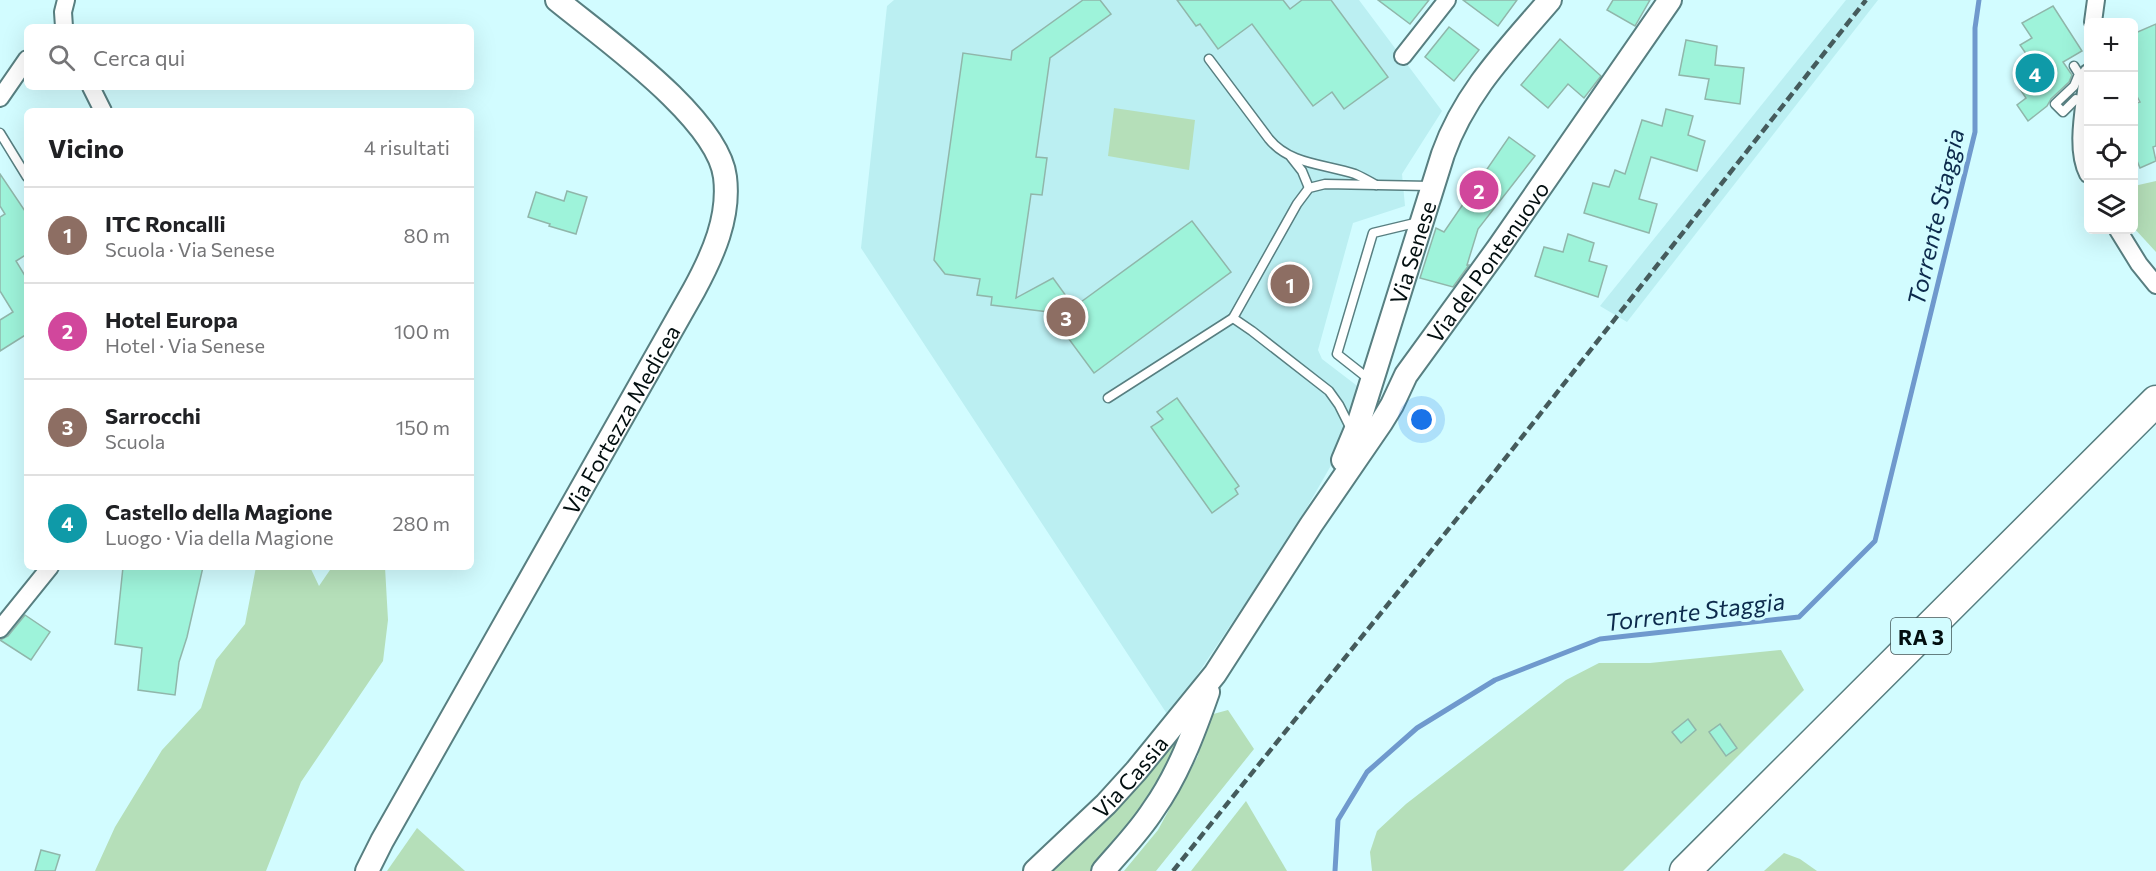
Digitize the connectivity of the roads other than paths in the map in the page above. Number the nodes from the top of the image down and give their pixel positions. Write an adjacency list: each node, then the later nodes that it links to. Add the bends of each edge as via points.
1 (66, 0): 8 (street)
2 (557, 0): 41 (main road, Via Fortezza Medicea, via 657,82 701,126 724,171 721,226 694,290)
3 (1448, 0): 9 (street)
4 (1550, 0): 24 (main road, Via Senese, via 1495,63 1464,107)
5 (1670, 0): 32 (main road, Via del Pontenuovo)
6 (2096, 0): 7 (street)
7 (2094, 18)
8 (58, 24)
9 (1403, 56)
10 (1209, 59): 20 (lane, via 1272,144)
11 (24, 62): 15 (street)
12 (2081, 69): 14 (street); 16 (lane, via 2077,82 2055,104 2063,112 2076,99)
13 (92, 90): 17 (street)
14 (2084, 96)
15 (0, 98)
16 (2084, 104)
17 (102, 108)
18 (2084, 120): 21 (street)
19 (0, 134): 22 (lane)
20 (1290, 156): 23 (lane, via 1355,174); 25 (lane)
21 (2084, 160)
22 (24, 172)
23 (1377, 186): 24 (lane); 25 (lane, via 1318,184)
24 (1433, 186): 26 (main road, Via Senese)
25 (1309, 188): 29 (lane)
26 (1422, 222): 30 (main road, Via Senese); 31 (lane, via 1373,233 1337,354)
27 (2120, 234): 28 (street)
28 (2156, 285)
29 (1233, 318): 33 (lane); 36 (lane, via 1329,392)
30 (1379, 357): 31 (main road, Via Senese); 32 (main road, via 1380,389 1386,394)
31 (1371, 382): 36 (main road, Via Senese)
32 (1397, 393): 37 (main road, Via del Pontenuovo)
33 (1108, 398)
34 (2156, 401): 44 (highway, RA 3)
35 (2156, 428): 45 (highway, RA 3)
36 (1354, 435): 37 (main road, Via Senese)
37 (1311, 525): 40 (main road, Via Cassia)
38 (48, 570): 39 (street)
39 (0, 629)
40 (1215, 674): 42 (main road, Via Cassia, via 1106,804); 43 (main road, Via Cassia, via 1164,794)
41 (367, 871)
42 (1035, 871)
43 (1103, 871)
44 (1685, 871)
45 (1712, 871)

